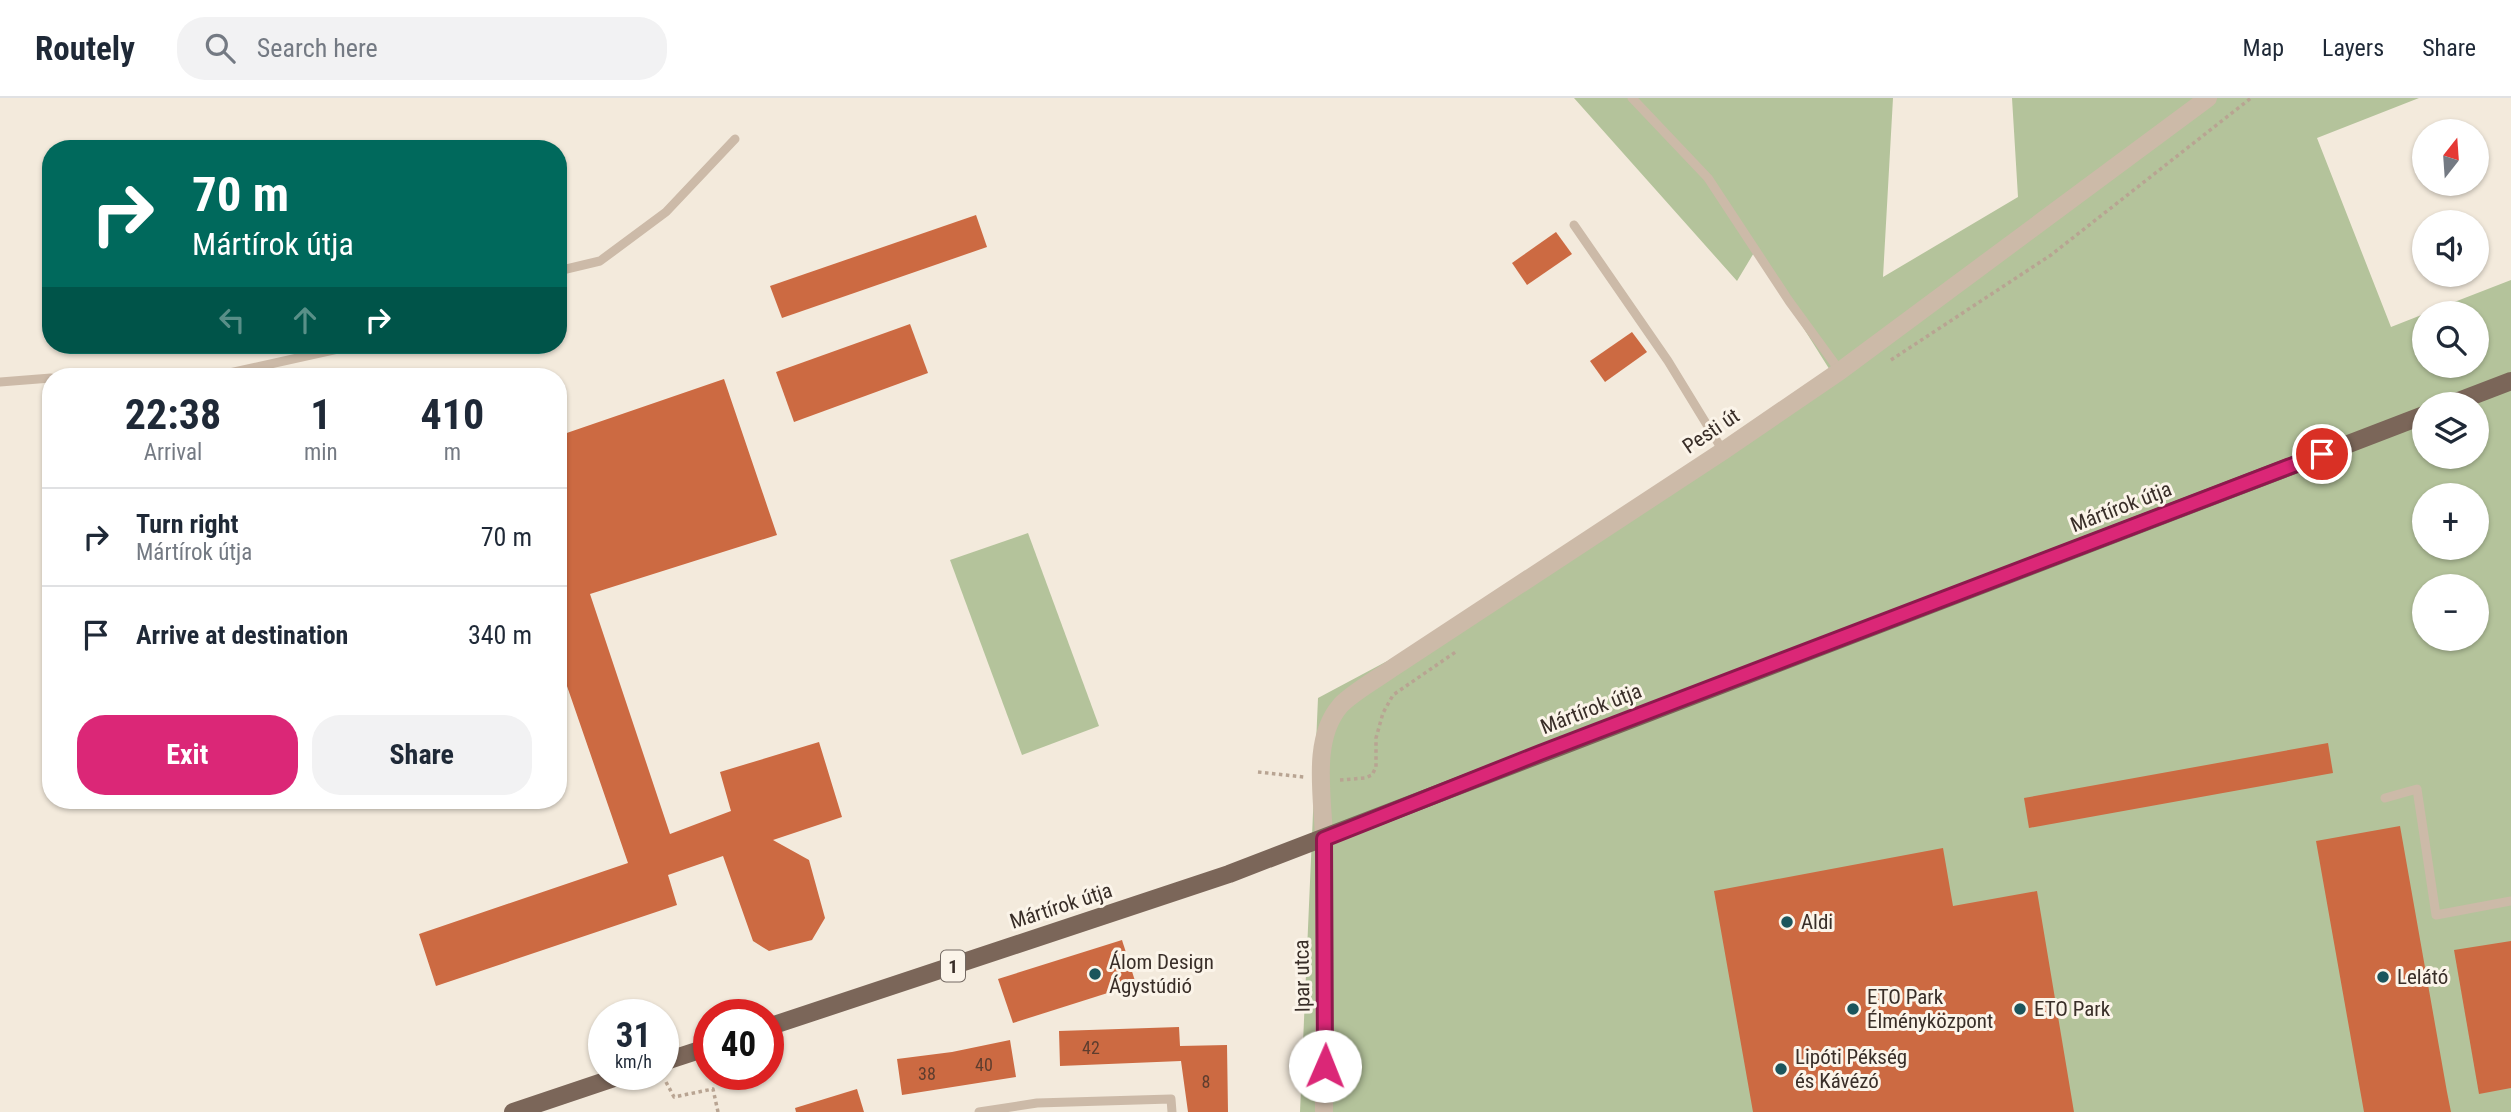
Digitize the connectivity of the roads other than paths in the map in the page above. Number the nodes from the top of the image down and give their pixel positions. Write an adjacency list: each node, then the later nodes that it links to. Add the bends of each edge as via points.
1 (1632, 98): 8 (lane, via 1708,178)
2 (2208, 98): 8 (street, Pesti út)
3 (736, 139): 5 (lane, via 666,212 600,261)
4 (1574, 225): 14 (lane, via 1668,360)
5 (567, 269)
6 (315, 354): 7 (lane)
7 (252, 368)
8 (1840, 371): 14 (street, Pesti út)
9 (42, 379): 11 (lane)
10 (2511, 381): 12 (main road)
11 (0, 382)
12 (2482, 392)
13 (2412, 420): 16 (main road, Mártírok útja / 1)
14 (1723, 452): 16 (street, Pesti út, via 1340,705 1324,737)
15 (2385, 798): 17 (lane, via 2417,789 2437,915)
16 (1324, 839): 18 (main road, Mártírok útja / 1); 23 (street, Ipar utca)
17 (2511, 901)
18 (784, 1022)
19 (588, 1087): 20 (main road)
20 (513, 1112)
21 (979, 1112): 22 (lane, via 1037,1103 1171,1098)
22 (1172, 1112)
23 (1324, 1112)

